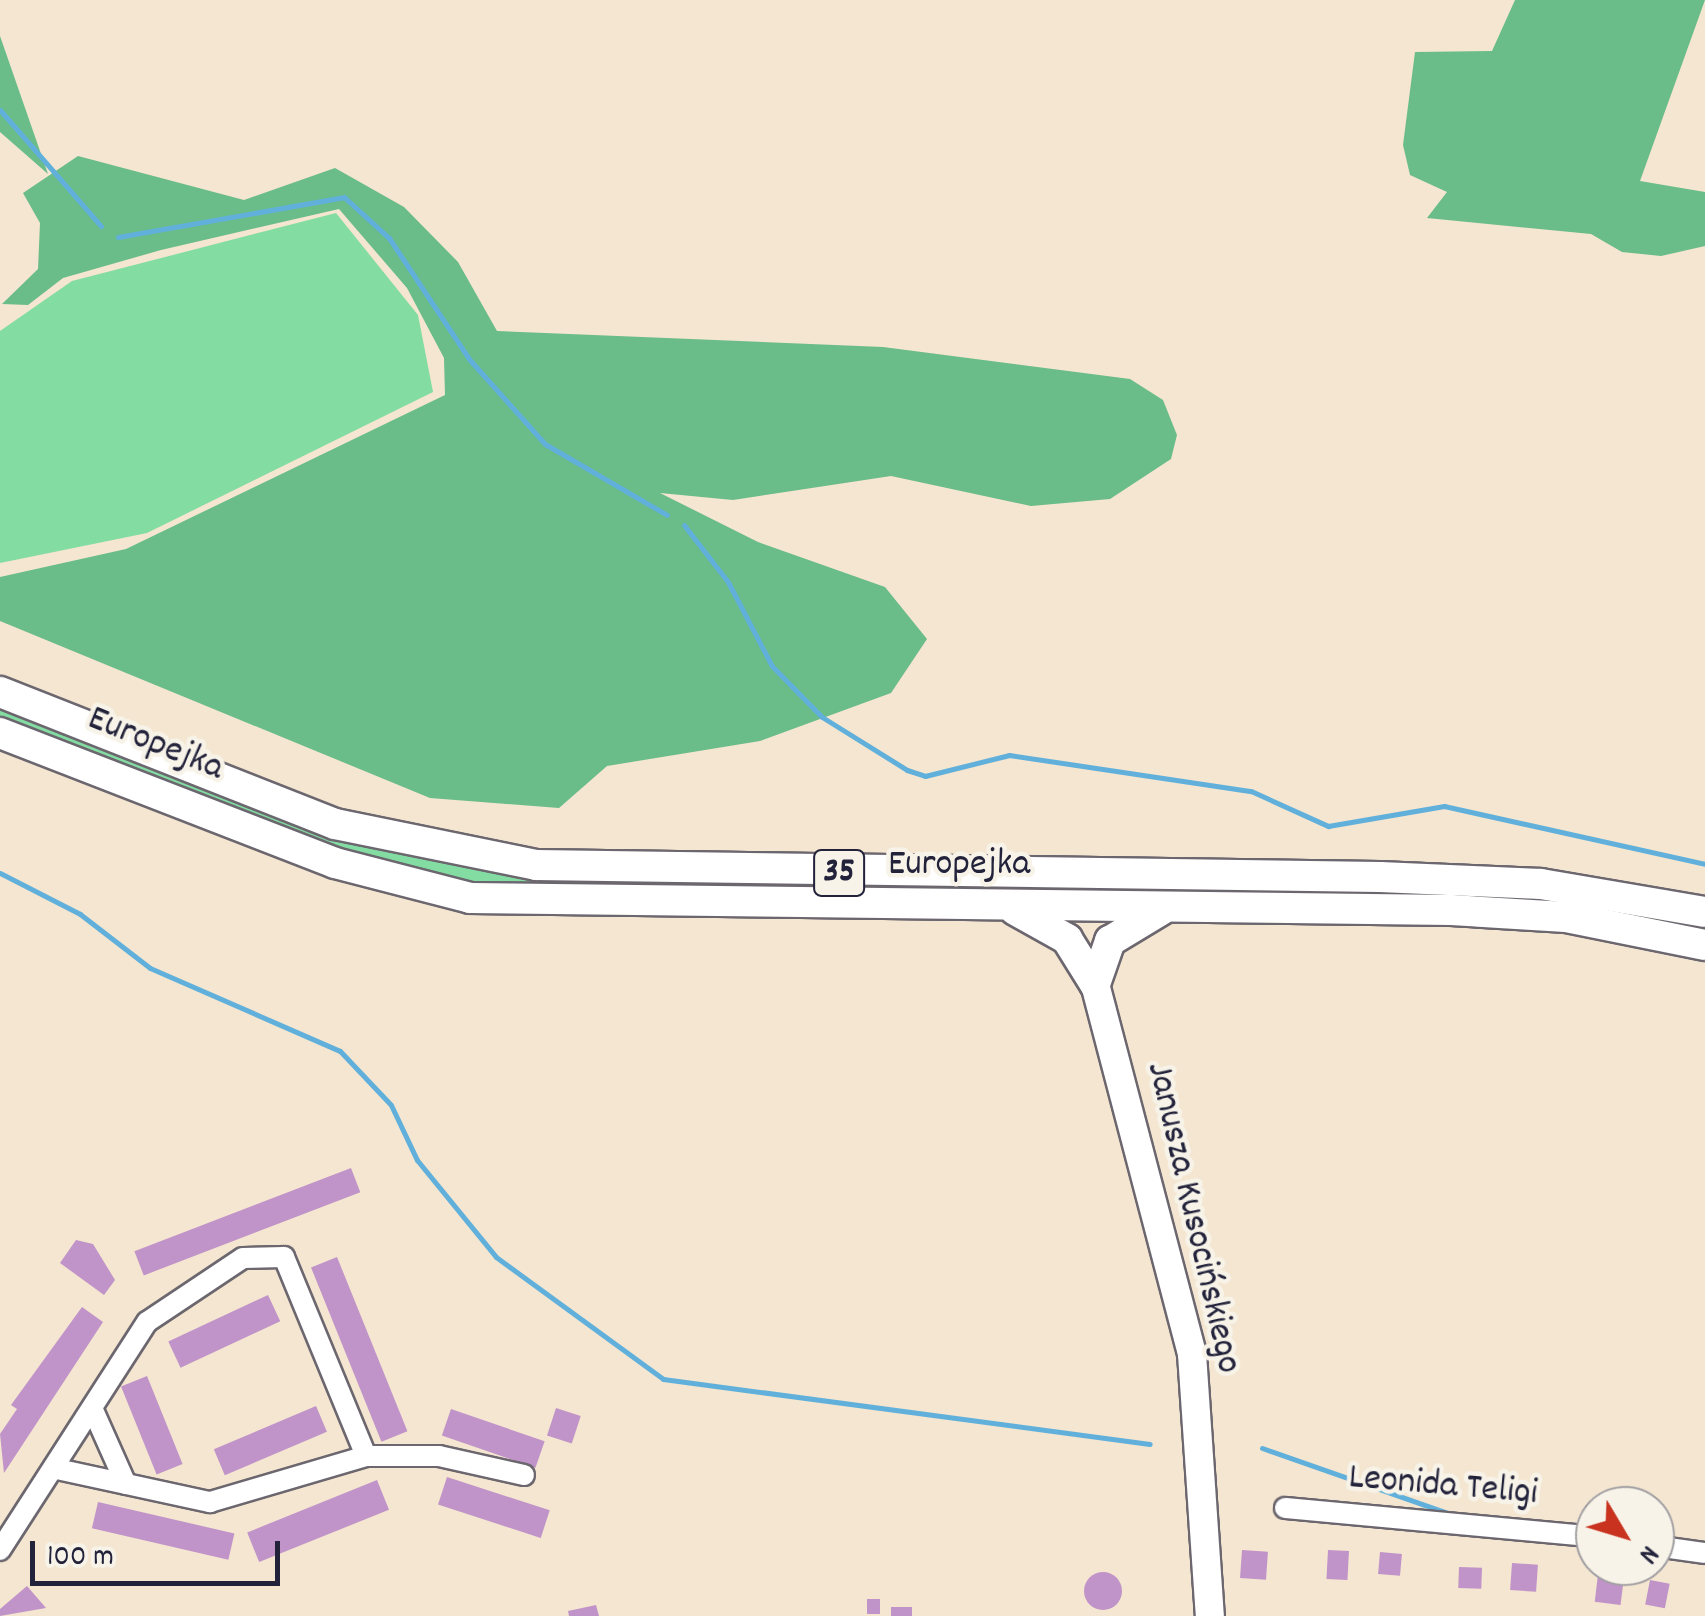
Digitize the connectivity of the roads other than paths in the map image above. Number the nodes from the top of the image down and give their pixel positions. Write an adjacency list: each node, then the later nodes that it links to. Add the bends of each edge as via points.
1 (0, 692): 5 (main road, Europejka / 35, via 335,824 536,865 1380,877 1540,884)
2 (0, 733): 3 (main road, Europejka / 35, via 336,863 470,898)
3 (1002, 906): 4 (main road, Europejka / 35); 7 (main road, via 1067,939)
4 (1171, 906): 6 (main road, Europejka / 35, via 1566,918); 7 (main road, via 1110,940)
5 (1705, 912)
6 (1705, 946)
7 (1095, 984): 18 (street, Janusza Kusocińskiego, via 1192,1354)
8 (93, 1410): 9 (street, via 146,1322 243,1258 284,1257); 10 (street); 12 (street)
9 (366, 1456): 11 (street, via 439,1456); 12 (street, via 210,1502)
10 (58, 1469): 12 (street); 16 (street)
11 (524, 1475)
12 (126, 1484)
13 (1285, 1508): 14 (street, Leonida Teligi)
14 (1575, 1536)
15 (1675, 1549): 17 (street)
16 (0, 1550)
17 (1705, 1553)
18 (1203, 1608)

